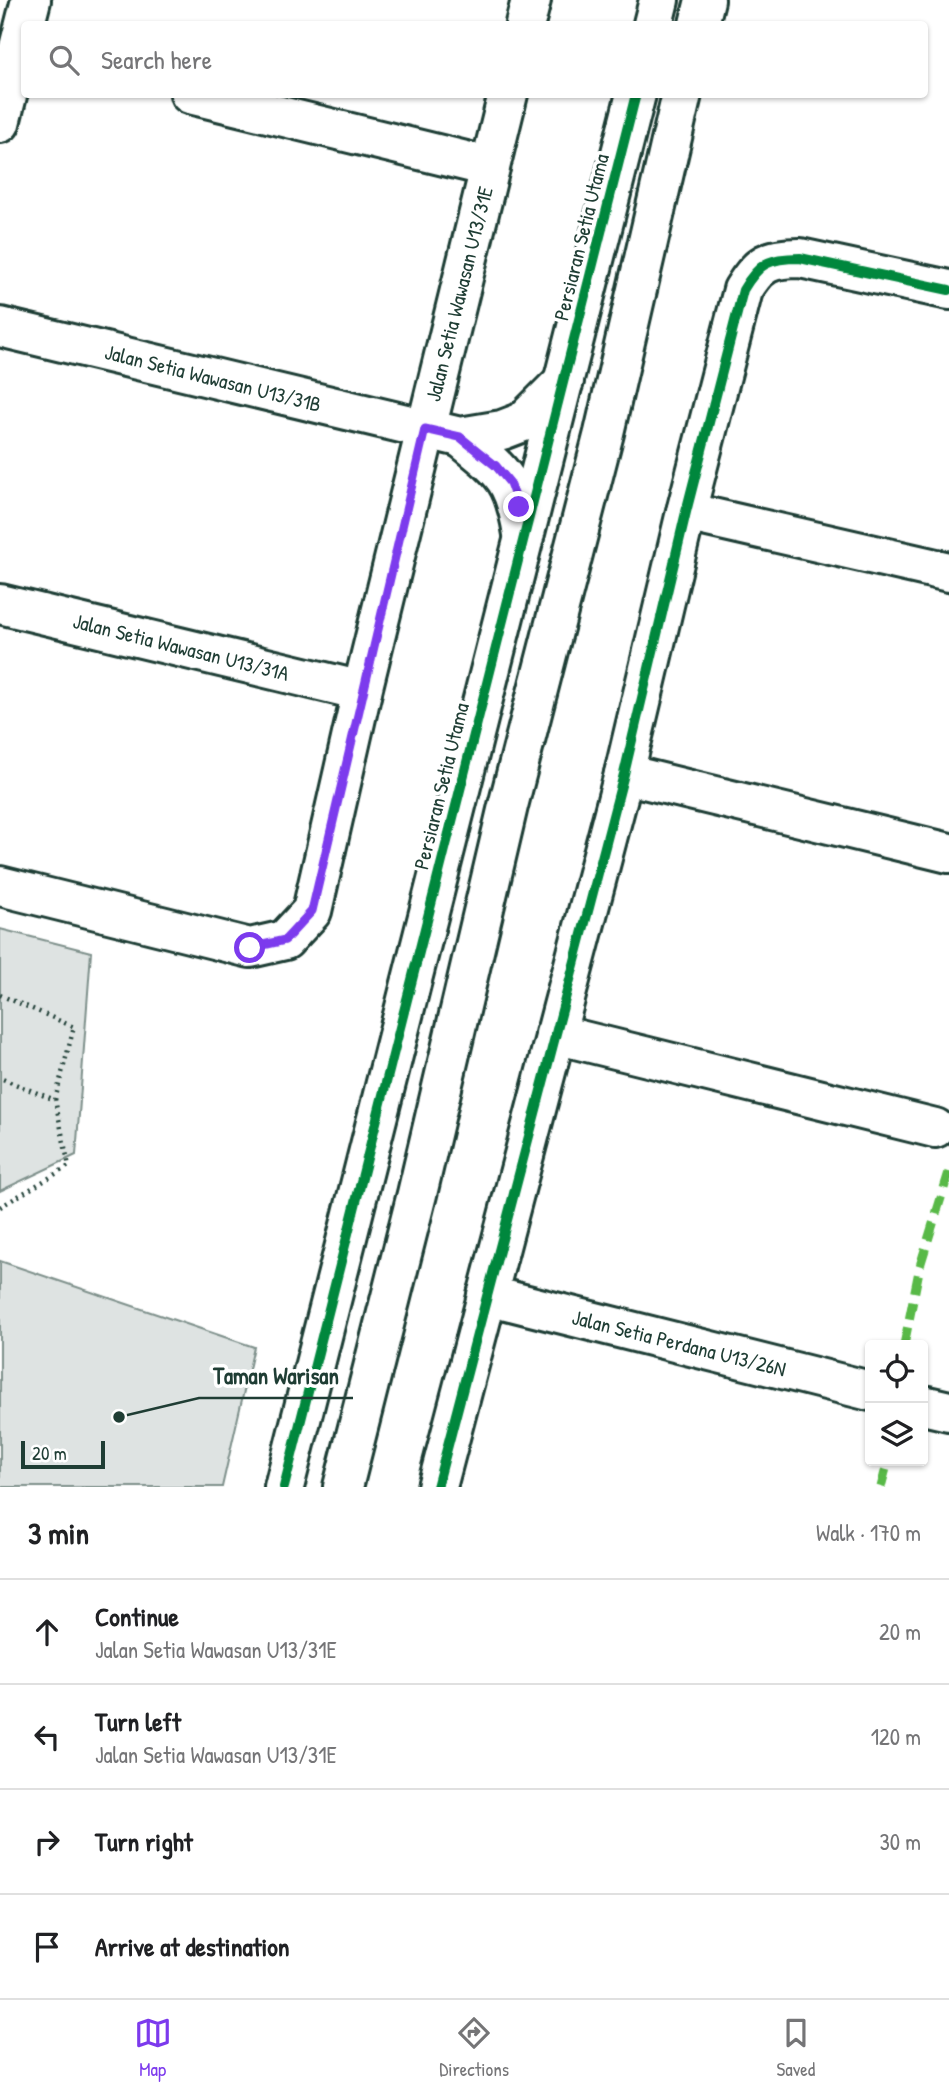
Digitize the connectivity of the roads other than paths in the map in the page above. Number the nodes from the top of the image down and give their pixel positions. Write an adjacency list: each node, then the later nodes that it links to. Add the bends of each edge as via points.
1 (31, 0): 5 (street)
2 (531, 0): 6 (street)
3 (659, 0): 7 (street)
4 (705, 0): 8 (street)
5 (24, 21)
6 (526, 21)
7 (654, 21)
8 (700, 21)
9 (21, 31): 10 (street)
10 (14, 52): 15 (street)
11 (206, 98): 16 (street)
12 (507, 98): 16 (street, Jalan Setia Wawasan U13/31E)
13 (635, 98): 19 (street, Persiaran Setia Utama)
14 (681, 98): 36 (street, via 604,433 508,806)
15 (0, 123)
16 (490, 167): 20 (street, Jalan Setia Wawasan U13/31E)
17 (949, 290): 21 (street, via 800,258 764,263 743,290)
18 (0, 327): 20 (street, Jalan Setia Wawasan U13/31B)
19 (565, 380): 20 (street, via 523,422 502,430); 22 (street, Persiaran Setia Utama)
20 (443, 433): 22 (street, via 496,466 510,483); 25 (street, Jalan Setia Wawasan U13/31E)
21 (686, 512): 23 (street); 26 (street)
22 (524, 542): 35 (street, Persiaran Setia Utama)
23 (949, 572)
24 (0, 604): 25 (street, Jalan Setia Wawasan U13/31A)
25 (362, 691): 28 (street, Jalan Setia Wawasan U13/31E, via 312,911 285,940 250,948)
26 (624, 774): 27 (street); 29 (street)
27 (949, 853)
28 (0, 886)
29 (555, 1034): 30 (street); 31 (street)
30 (935, 1128)
31 (487, 1295): 32 (street, Jalan Setia Perdana U13/26N); 37 (street)
32 (865, 1390)
33 (928, 1406): 34 (street)
34 (949, 1411)
35 (284, 1487)
36 (343, 1487)
37 (437, 1487)

